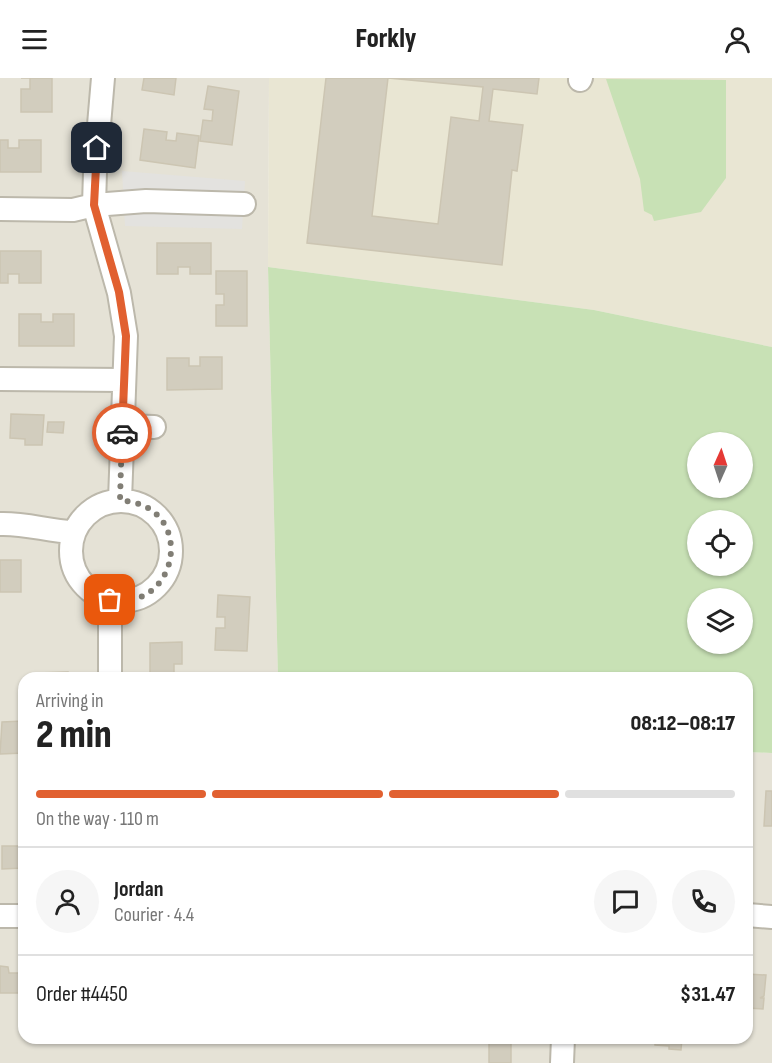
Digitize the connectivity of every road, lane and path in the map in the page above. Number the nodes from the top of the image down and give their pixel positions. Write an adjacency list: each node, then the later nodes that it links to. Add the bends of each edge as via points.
1 (103, 78): 3 (street)
2 (244, 204): 3 (street, via 146,201)
3 (94, 205): 4 (street, via 73,210); 6 (street, via 119,292 126,336)
4 (0, 209)
5 (0, 380): 6 (street)
6 (124, 381): 7 (street)
7 (123, 426): 8 (street); 9 (street)
8 (154, 427)
9 (120, 500): 11 (street, via 101,504 84,516); 12 (street, via 140,504 156,515 167,531 171,550 168,570 157,586 141,598)
10 (0, 524): 11 (street)
11 (74, 532): 12 (street, via 70,552 74,571 85,587)
12 (110, 600): 13 (street)
13 (110, 672)
14 (753, 915): 17 (street)
15 (0, 916): 16 (street)
16 (18, 916)
17 (772, 917)
18 (563, 1044): 19 (street)
19 (562, 1063)

